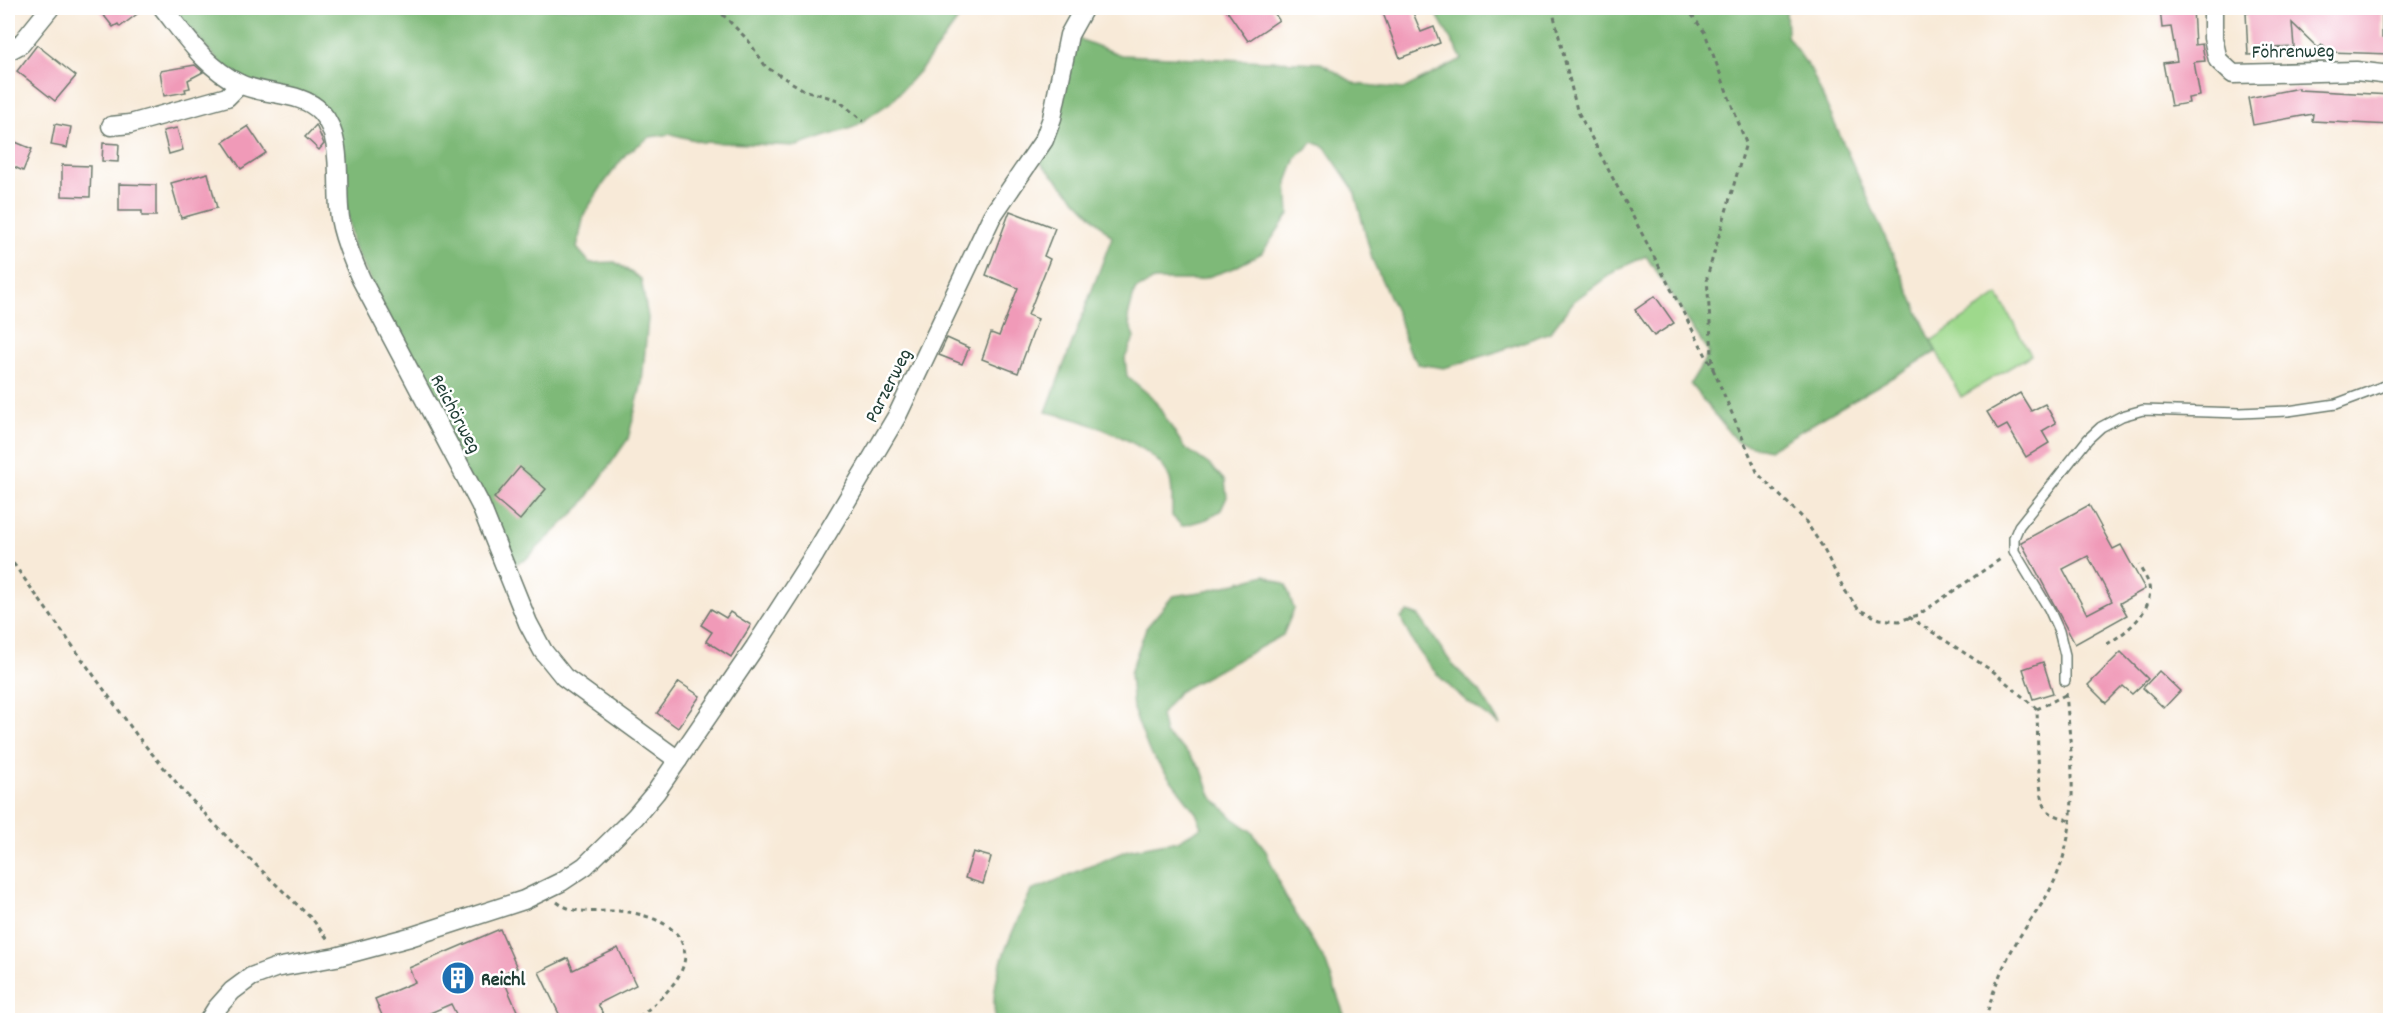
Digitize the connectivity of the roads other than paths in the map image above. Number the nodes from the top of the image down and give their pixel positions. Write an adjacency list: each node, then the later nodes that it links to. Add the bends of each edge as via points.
1 (50, 8): 5 (street, via 21,44)
2 (164, 8): 7 (street, Reichörweg, via 202,57)
3 (1084, 8): 11 (street, Parzerweg, via 1069,35 1044,140 992,216 897,416 815,554)
4 (2213, 8): 6 (street, Föhrenweg, via 2218,60 2233,74)
5 (8, 51)
6 (2391, 75)
7 (240, 84): 8 (street, via 227,97); 11 (street, Reichörweg, via 259,92 303,100 321,112 334,132 339,212 348,250 480,504 543,651 564,677)
8 (111, 126)
9 (2391, 384): 10 (lane, via 2336,404 2240,413 2143,410 2101,427 2071,459 2014,538 2014,550 2059,631)
10 (2065, 681)
11 (678, 760): 12 (street, Parzerweg, via 635,818 610,844 585,866 545,890 471,919 251,977 232,991)
12 (209, 1020)

